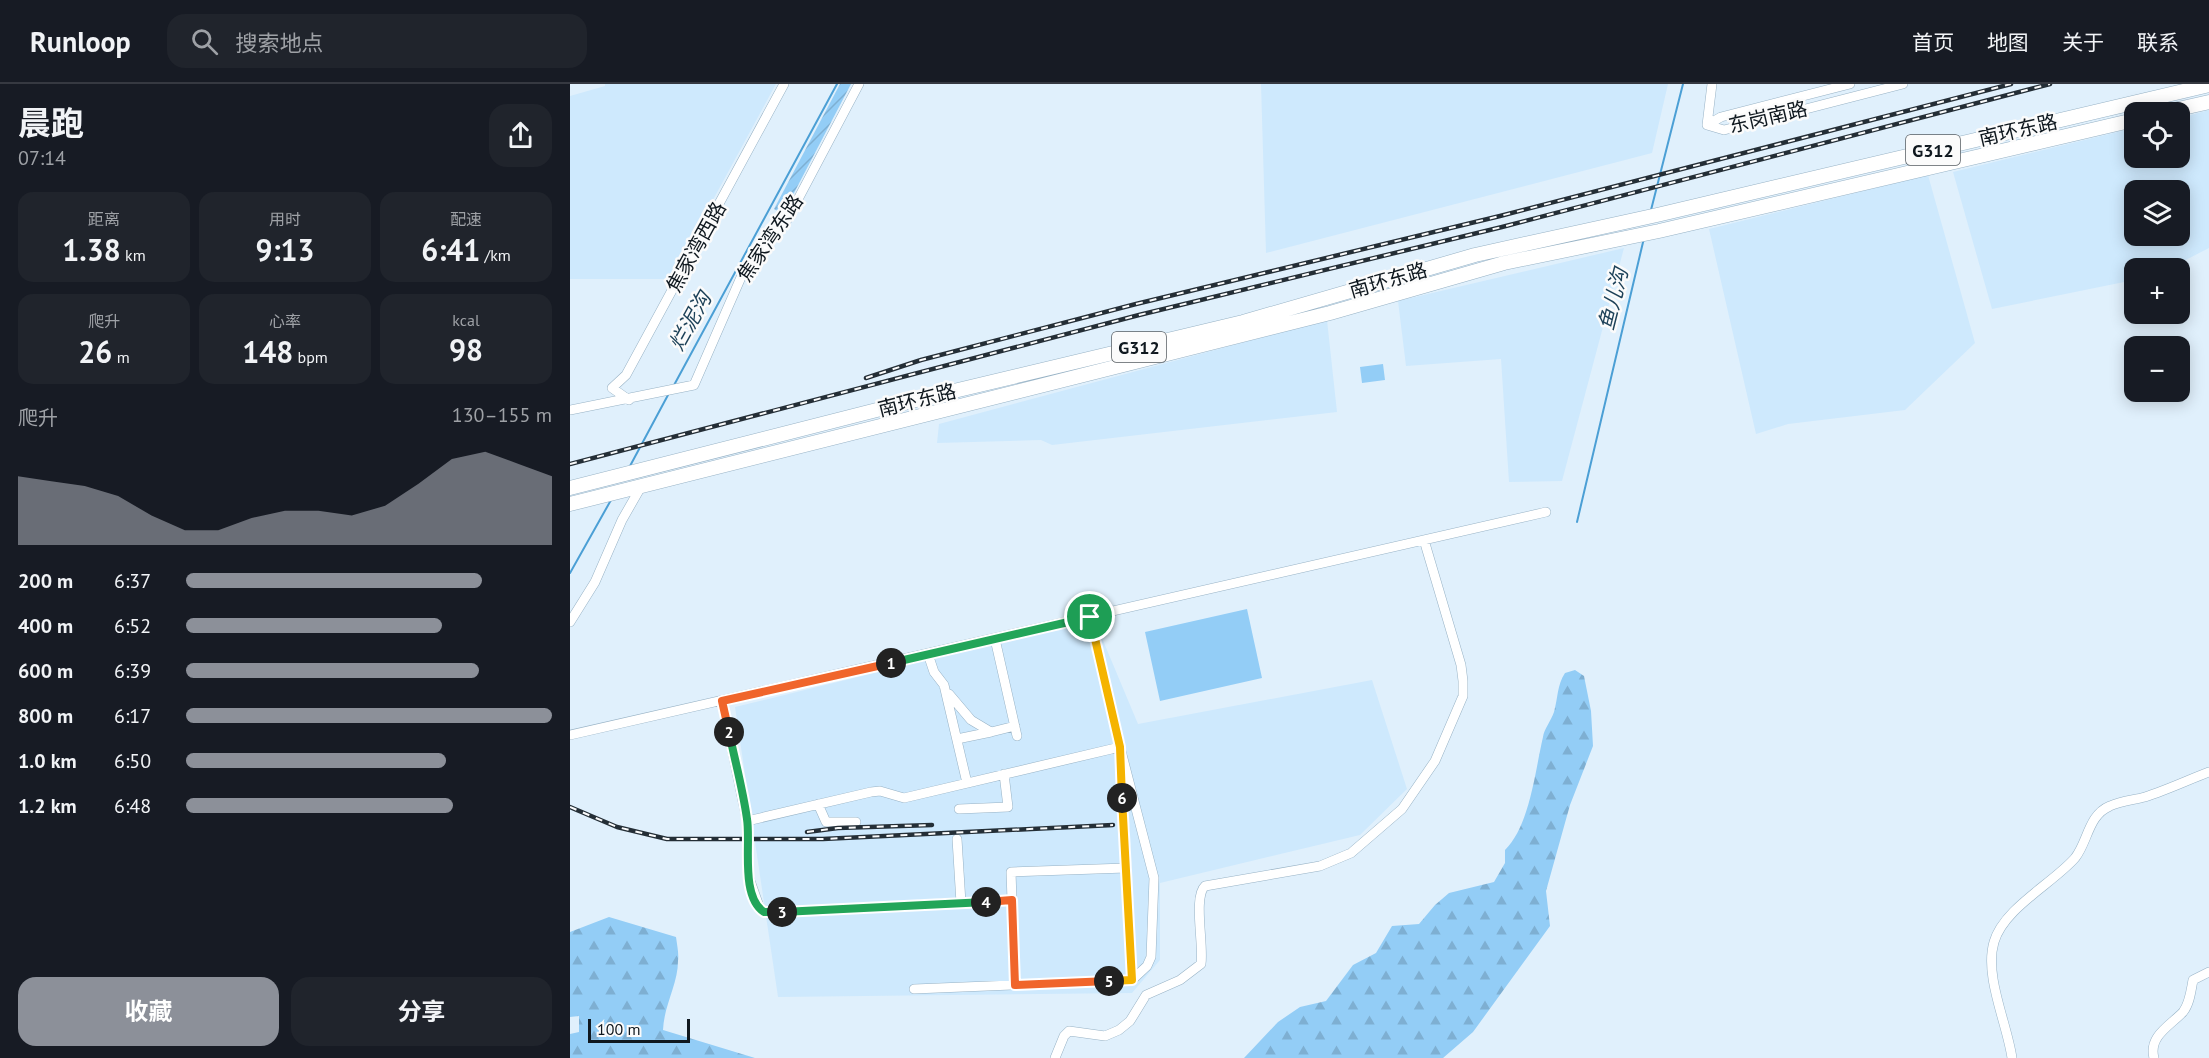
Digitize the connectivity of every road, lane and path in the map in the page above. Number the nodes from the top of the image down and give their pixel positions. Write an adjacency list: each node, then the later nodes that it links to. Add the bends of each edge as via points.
1 (784, 84): 15 (street, 焦家湾西路, via 626,375 612,388)
2 (859, 84): 15 (street, 焦家湾东路, via 787,220 742,275 694,385)
3 (1712, 84): 12 (street)
4 (1850, 84): 12 (street, 东岗南路, via 1721,117)
5 (1903, 84): 12 (street, 东岗南路, via 1725,130)
6 (2209, 85): 8 (highway, 南环东路 / G312)
7 (2209, 102): 9 (highway)
8 (2120, 106): 10 (highway); 13 (highway, 南环东路 / G312)
9 (2190, 106)
10 (2124, 113)
11 (2124, 122): 14 (highway, 南环东路 / G312)
12 (1707, 125)
13 (1475, 255): 14 (highway); 18 (highway, 南环东路 / G312, via 1243,322)
14 (1479, 270): 17 (highway, 南环东路 / G312, via 1319,316)
15 (629, 400): 16 (street)
16 (570, 410)
17 (638, 486): 19 (highway, 南环东路 / G312); 23 (street, via 595,582)
18 (570, 488)
19 (570, 504)
20 (1546, 512): 21 (street)
21 (1424, 540): 22 (street); 47 (street, via 1461,665 1463,696 1435,760 1402,808 1351,853 1320,866 1205,886 1199,896 1201,964 1180,980 1146,995 1130,1021 1119,1030 1105,1036 1068,1031)
22 (1090, 617): 24 (street); 31 (street)
23 (570, 622)
24 (995, 639): 25 (street); 28 (street, via 1016,731)
25 (928, 654): 26 (street); 27 (street)
26 (944, 685): 28 (street, via 971,720); 30 (street)
27 (722, 701): 29 (street); 37 (street)
28 (991, 732): 30 (street)
29 (570, 735)
30 (957, 739): 34 (street)
31 (1120, 747): 33 (street); 40 (street); 44 (street, via 1154,878 1151,957)
32 (2209, 772): 48 (street, via 2145,797 2108,806 2091,824 2077,855 2009,916 1994,941 1991,968)
33 (1004, 774): 34 (street); 36 (street, via 1008,807)
34 (967, 783): 35 (street, via 904,798 880,791)
35 (818, 804): 37 (street); 38 (street, via 826,822)
36 (960, 809)
37 (747, 821): 42 (street, via 748,875 757,906 764,912)
38 (856, 822)
39 (957, 839): 42 (street)
40 (1126, 868): 41 (street, via 1011,872); 44 (street)
41 (1012, 900): 42 (street); 45 (street)
42 (961, 903)
43 (2209, 972): 49 (street, via 2193,980 2188,1004 2161,1030)
44 (1132, 980): 45 (street)
45 (1015, 985): 46 (street)
46 (914, 989)
47 (1055, 1058)
48 (2012, 1058)
49 (2154, 1058)

